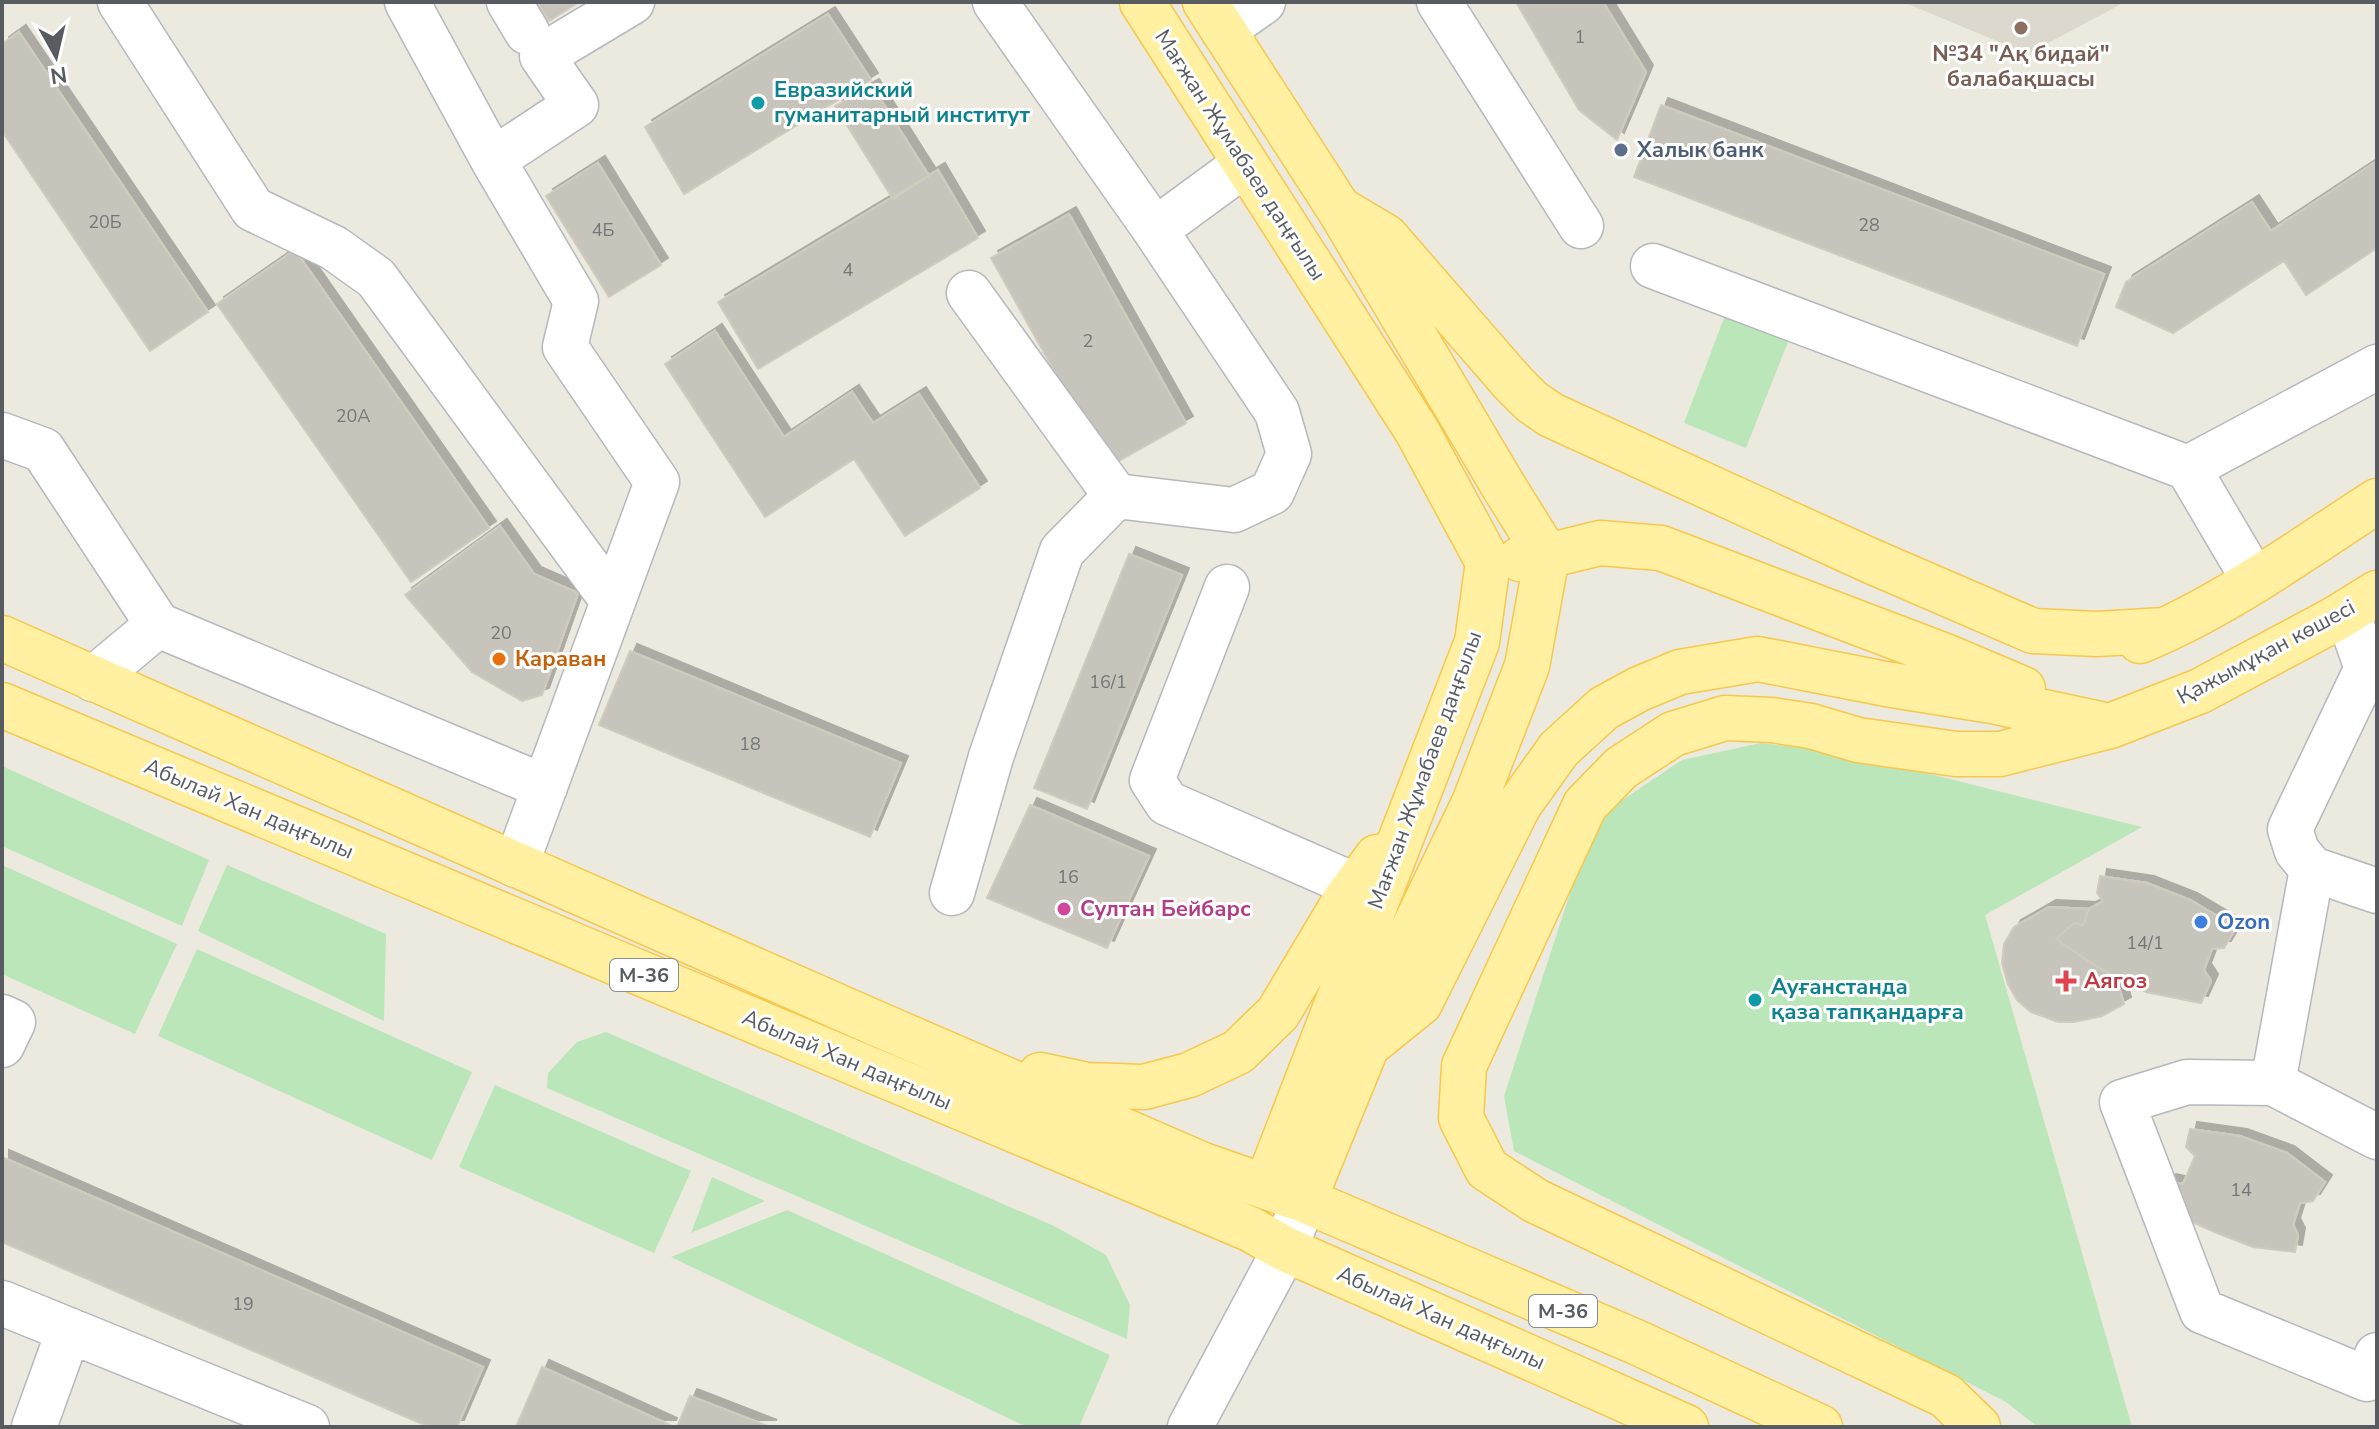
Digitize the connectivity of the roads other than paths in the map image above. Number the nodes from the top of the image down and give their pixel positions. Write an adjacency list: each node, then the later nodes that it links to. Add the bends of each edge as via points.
1 (120, 2): 25 (street, via 253,209 334,248 376,278)
2 (407, 2): 9 (street)
3 (632, 2): 9 (street, via 542,56 576,105)
4 (995, 2): 13 (street)
5 (1142, 2): 10 (main road, Мағжан Жұмабаев даңғылы)
6 (1263, 2): 8 (street)
7 (1439, 2): 12 (street)
8 (1214, 16): 11 (main road)
9 (493, 160): 25 (street, via 576,301 565,347 657,482)
10 (1245, 164): 13 (street); 22 (main road, Мағжан Жұмабаев даңғылы, via 1417,431)
11 (1339, 209): 21 (main road); 28 (main road, via 1386,237 1513,383 1551,415 2033,631)
12 (1581, 226)
13 (1155, 230): 19 (street, via 1277,412 1289,454 1272,492 1234,510)
14 (1653, 266): 18 (street)
15 (969, 293): 19 (street)
16 (2377, 367): 18 (street)
17 (2, 435): 27 (street, via 43,450)
18 (2188, 468): 23 (street)
19 (1116, 496): 41 (street, via 1062,551 991,757)
20 (2377, 501): 23 (main road)
21 (1547, 556): 22 (main road); 30 (main road, via 1600,543 1661,548); 45 (main road, via 1527,666 1474,803 1392,973)
22 (1488, 562): 36 (main road, Мағжан Жұмабаев даңғылы, via 1477,642)
23 (2254, 580): 28 (main road)
24 (1227, 587): 39 (street, via 1152,780 1167,803)
25 (613, 601): 35 (street)
26 (2362, 602): 31 (street); 34 (main road, Қажымұқан көшесі, via 2200,691)
27 (158, 625): 32 (street); 35 (street)
28 (2165, 630): 30 (main road, via 2096,659)
29 (2, 638): 32 (main road, Абылай Хан даңғылы / M-36)
30 (1945, 656): 34 (main road)
31 (2372, 671): 38 (street, via 2290,829 2297,851)
32 (93, 679): 37 (main road, Абылай Хан даңғылы / M-36)
33 (2, 705): 49 (main road, Абылай Хан даңғылы / M-36)
34 (2110, 726): 45 (main road, via 1758,659 1680,672 1639,689 1604,708 1559,749 1519,805 1420,1003); 58 (main road, Қажымұқан көшесі, via 2000,754 1956,754 1858,740 1772,720 1725,718 1673,734 1621,768 1585,805 1464,1066 1461,1118 1487,1169 1536,1201 1946,1396)
35 (545, 787): 37 (street)
36 (1412, 810): 39 (main road); 48 (main road, Мағжан Жұмабаев даңғылы)
37 (516, 865): 43 (main road, Абылай Хан даңғылы / M-36)
38 (2312, 869): 40 (street); 46 (street)
39 (1356, 886): 43 (main road, via 1278,1013 1238,1052 1189,1075 1144,1087 1087,1085 998,1065)
40 (2377, 891)
41 (952, 893)
42 (2, 1017): 44 (street, via 13,1022)
43 (873, 1022): 48 (main road, Абылай Хан даңғылы / M-36, via 1203,1165)
44 (2, 1045)
45 (1367, 1046): 48 (main road)
46 (2273, 1083): 47 (street); 52 (street, via 2187,1082 2122,1102 2202,1311 2367,1379)
47 (2377, 1137)
48 (1285, 1194): 49 (street); 57 (main road, Абылай Хан даңғылы / M-36, via 1636,1342)
49 (1268, 1239): 55 (street, via 1222,1367); 56 (main road, Абылай Хан даңғылы / M-36)
50 (2, 1303): 51 (street)
51 (69, 1330): 53 (street); 54 (street)
52 (2377, 1355)
53 (34, 1427)
54 (307, 1427)
55 (1190, 1427)
56 (1686, 1427)
57 (1820, 1427)
58 (1978, 1427)

